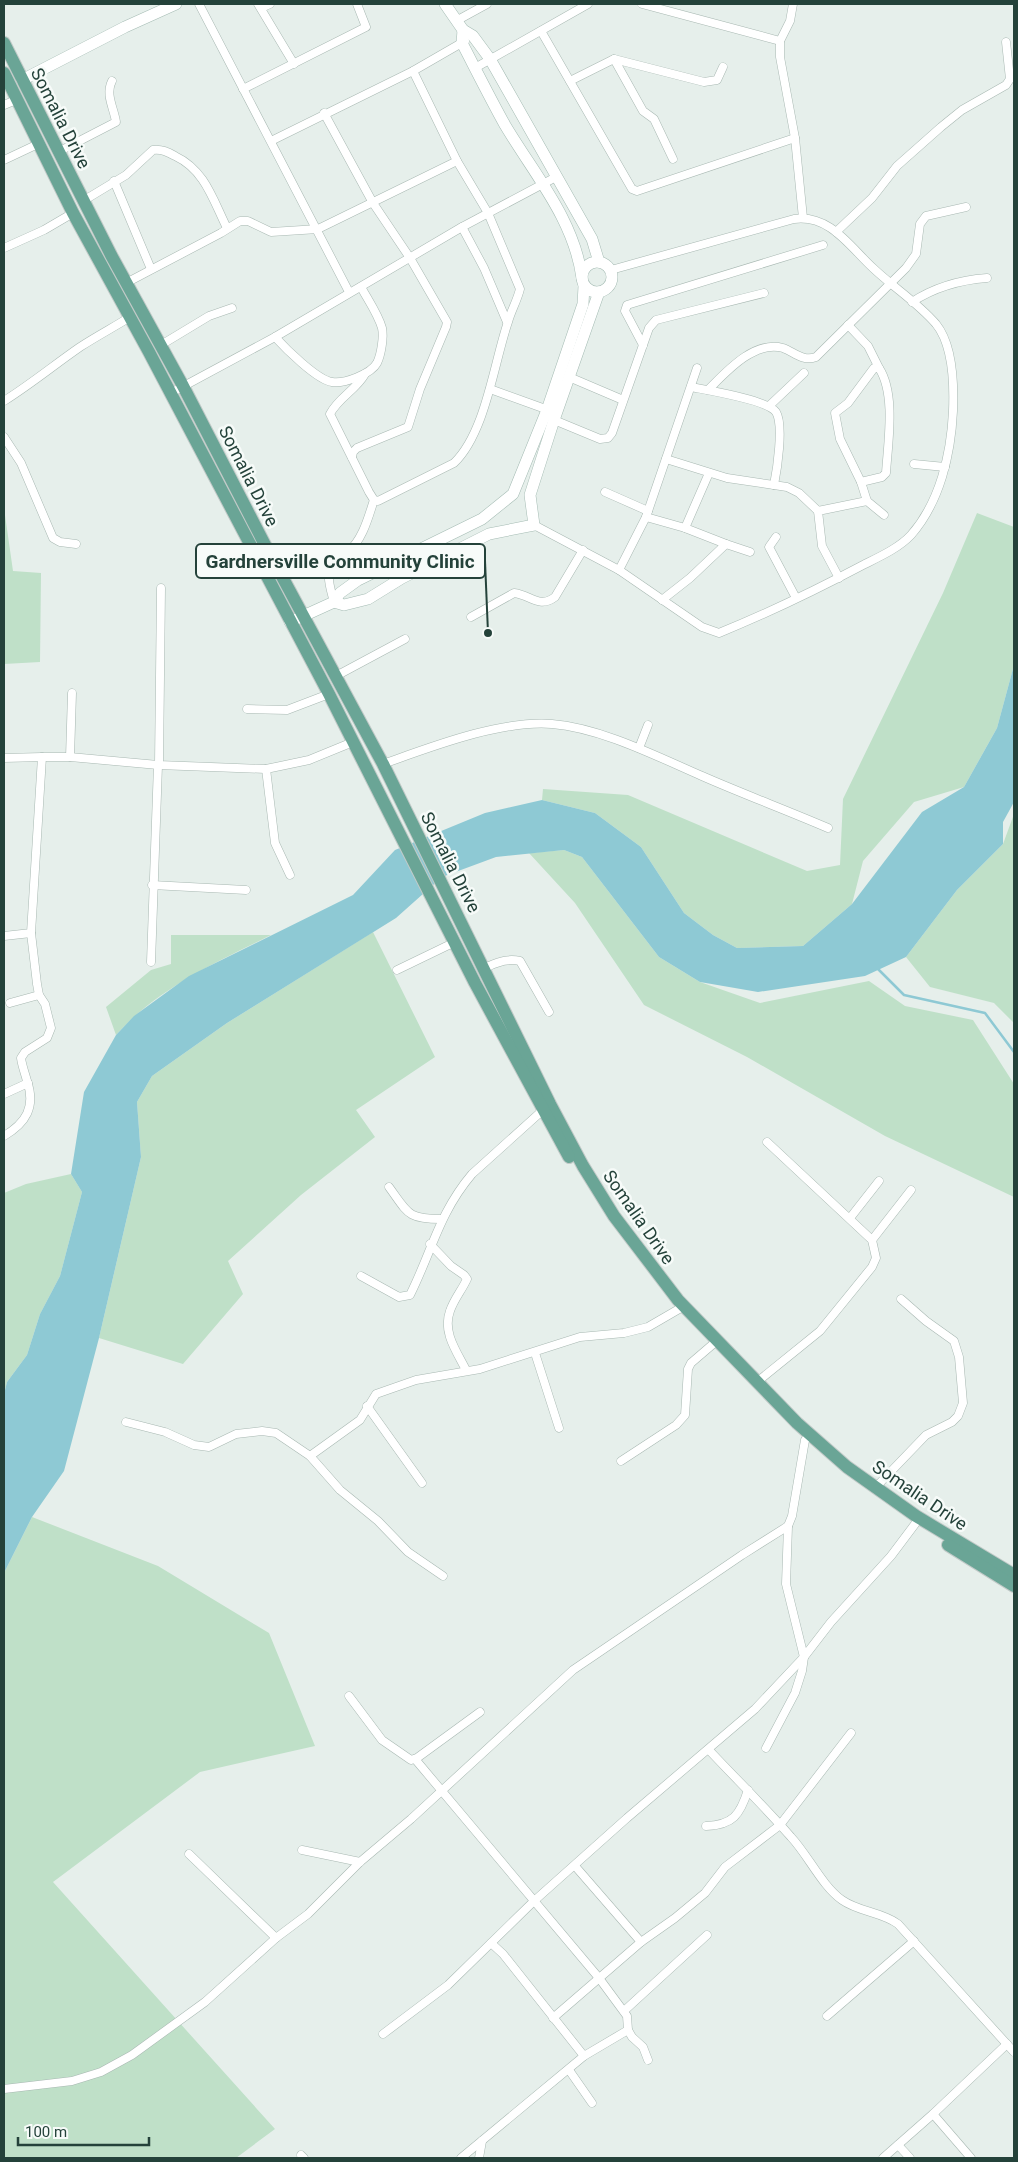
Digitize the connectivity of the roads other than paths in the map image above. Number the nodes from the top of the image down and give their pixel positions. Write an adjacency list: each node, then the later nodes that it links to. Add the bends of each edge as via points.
1 (176, 4): 25 (street)
2 (199, 4): 28 (street)
3 (270, 4): 10 (street)
4 (357, 4): 20 (street, via 366,27)
5 (445, 4): 11 (street)
6 (487, 4): 11 (street)
7 (588, 4): 12 (street)
8 (642, 4): 14 (street)
9 (793, 4): 14 (street, via 790,21)
10 (259, 6): 20 (street)
11 (460, 25): 13 (street); 17 (street)
12 (541, 31): 18 (street); 27 (street)
13 (473, 36): 17 (street); 18 (street)
14 (780, 41): 32 (street)
15 (1006, 42): 51 (street, via 1010,79 1006,85 968,106 941,127 897,166 872,198)
16 (4, 43): 25 (main road, Somalia Drive)
17 (462, 43): 22 (street); 23 (street)
18 (490, 59): 22 (street); 39 (street)
19 (614, 59): 21 (street, via 704,82 717,80); 27 (street); 36 (street, via 643,111 654,119)
20 (294, 64): 28 (street)
21 (723, 67)
22 (475, 68): 41 (street, via 505,125)
23 (413, 71): 31 (street); 38 (street)
24 (4, 74): 29 (main road, Somalia Drive)
25 (22, 80): 35 (main road, Somalia Drive)
26 (112, 81): 35 (street, via 110,97 116,122)
27 (570, 81): 32 (street, via 632,189 637,191)
28 (243, 89): 33 (street)
29 (16, 100): 30 (street); 34 (main road, Somalia Drive)
30 (4, 105)
31 (324, 113): 33 (street); 43 (street)
32 (795, 138): 47 (street)
33 (271, 141): 50 (street)
34 (38, 144): 37 (street); 45 (main road, Somalia Drive)
35 (58, 152): 42 (main road, Somalia Drive)
36 (673, 159)
37 (4, 160)
38 (457, 161): 43 (street); 46 (street)
39 (556, 177): 41 (street); 55 (street, via 592,239)
40 (114, 181): 42 (street); 49 (street, via 126,176 153,150 166,151 199,173); 56 (street)
41 (544, 184): 46 (street); 59 (street, via 576,245)
42 (83, 200): 61 (main road, Somalia Drive)
43 (373, 203): 50 (street); 54 (street)
44 (966, 207): 60 (street, via 926,216 920,224 916,254)
45 (73, 213): 53 (street); 68 (main road, Somalia Drive)
46 (488, 213): 48 (street); 69 (street, via 520,289)
47 (803, 218): 51 (street, via 819,221); 57 (street)
48 (462, 227): 54 (street); 69 (street)
49 (227, 228): 50 (street, via 240,221 248,221 271,232); 56 (street)
50 (318, 229): 63 (street)
51 (836, 232): 60 (street)
52 (823, 245): 73 (street, via 627,305 625,311)
53 (4, 248)
54 (410, 258): 62 (street); 89 (street, via 444,316 446,327 408,427 357,448)
55 (599, 262): 57 (street); 59 (street, via 589,264 582,272)
56 (152, 270): 61 (street)
57 (611, 270): 64 (street, via 611,284)
58 (987, 278): 66 (street, via 942,287)
59 (583, 282): 64 (street, via 591,291); 87 (street, via 583,304)
60 (890, 282): 66 (street); 70 (street)
61 (126, 283): 72 (main road, Somalia Drive)
62 (361, 286): 63 (street); 77 (street, via 382,329 376,364)
63 (350, 292): 71 (street)
64 (599, 292): 78 (street)
65 (764, 293): 73 (street, via 656,320 649,328)
66 (912, 302): 92 (street, via 937,325 944,339 952,373 952,428)
67 (232, 308): 72 (street, via 209,316)
68 (130, 317): 83 (main road, Somalia Drive); 84 (street)
69 (508, 322): 81 (street)
70 (848, 325): 75 (street, via 868,346); 82 (street, via 816,357 806,359 783,348 771,347 745,356)
71 (274, 337): 77 (street, via 290,354 332,382); 79 (street)
72 (160, 345): 79 (main road, Somalia Drive)
73 (643, 345): 85 (street)
74 (696, 368): 80 (street)
75 (879, 368): 94 (street, via 888,390 886,473); 94 (street, via 874,368 848,403 835,413 840,439)
76 (804, 373): 86 (street)
77 (365, 374): 89 (street, via 330,414)
78 (569, 377): 85 (street); 87 (street)
79 (183, 386): 83 (street); 121 (main road, Somalia Drive)
80 (691, 387): 82 (street); 90 (street)
81 (490, 389): 87 (street); 99 (street, via 461,456 387,497)
82 (708, 390): 86 (street)
83 (171, 393): 123 (main road, Somalia Drive)
84 (4, 400)
85 (623, 400): 87 (street, via 608,438 600,439)
86 (769, 406): 95 (street, via 778,418 779,461)
87 (552, 414): 97 (street); 98 (street)
88 (4, 437): 109 (street, via 21,463 54,538)
89 (352, 457): 99 (street)
90 (666, 460): 93 (street); 102 (street)
91 (914, 464): 92 (street)
92 (945, 468): 116 (street, via 927,511 910,535)
93 (709, 473): 95 (street); 106 (street)
94 (860, 482): 100 (street)
95 (774, 485): 101 (street, via 799,493)
96 (605, 492): 102 (street)
97 (513, 494): 98 (street); 104 (street)
98 (530, 495): 105 (street)
99 (374, 500): 120 (street, via 364,530 331,569 329,576)
100 (867, 500): 101 (street); 103 (street)
101 (818, 511): 116 (street, via 822,546)
102 (647, 514): 106 (street); 114 (street)
103 (884, 515)
104 (482, 519): 107 (street); 113 (street)
105 (534, 525): 107 (street); 111 (street)
106 (685, 528): 110 (street)
107 (489, 534): 115 (street)
108 (776, 537): 118 (street, via 770,547)
109 (76, 544)
110 (726, 544): 112 (street); 119 (street)
111 (583, 550): 114 (street); 122 (street, via 549,602 542,603 514,593)
112 (750, 552)
113 (394, 562): 115 (street); 120 (street, via 348,586)
114 (619, 570): 119 (street)
115 (402, 578): 120 (street, via 368,599 344,605)
116 (839, 578): 118 (street)
117 (160, 588): 136 (street)
118 (796, 598): 119 (street, via 719,633 702,627)
119 (662, 600)
120 (334, 602): 121 (street)
121 (304, 616): 123 (street); 125 (main road, Somalia Drive)
122 (471, 616)
123 (290, 622): 127 (main road, Somalia Drive)
124 (405, 639): 125 (street)
125 (336, 676): 135 (main road, Somalia Drive)
126 (72, 693): 133 (street)
127 (329, 694): 128 (street, via 287,710); 130 (main road, Somalia Drive)
128 (246, 709)
129 (648, 725): 131 (street)
130 (353, 742): 137 (street, via 309,760); 144 (main road, Somalia Drive)
131 (639, 748): 135 (street, via 576,729 551,724 524,725 492,730); 138 (street)
132 (42, 757): 133 (street); 134 (street); 142 (street)
133 (70, 757): 136 (street)
134 (4, 758)
135 (383, 764): 146 (main road, Somalia Drive)
136 (159, 766): 137 (street); 140 (street)
137 (266, 769): 139 (street, via 275,843)
138 (828, 828)
139 (290, 875)
140 (152, 885): 141 (street); 145 (street)
141 (246, 890)
142 (31, 933): 143 (street); 148 (street)
143 (4, 936)
144 (455, 942): 147 (street); 153 (main road, Somalia Drive)
145 (151, 962)
146 (484, 968): 150 (street, via 502,960 520,961); 169 (main road, Somalia Drive, via 583,1166 614,1216 678,1300)
147 (397, 970)
148 (39, 995): 149 (street); 151 (street, via 45,1004 51,1028 47,1038 21,1058)
149 (10, 1003)
150 (550, 1012)
151 (28, 1083): 152 (street); 154 (street, via 31,1102 25,1119)
152 (4, 1094)
153 (544, 1110): 160 (street, via 472,1174); 165 (main road, Somalia Drive, via 605,1216)
154 (4, 1136)
155 (767, 1142): 159 (street)
156 (879, 1181): 159 (street)
157 (389, 1187): 160 (street, via 408,1214 424,1219)
158 (912, 1190): 161 (street)
159 (850, 1218): 161 (street)
160 (441, 1219): 162 (street)
161 (872, 1240): 169 (street, via 876,1258 872,1267 820,1331)
162 (430, 1244): 163 (street, via 410,1295 399,1297); 168 (street, via 466,1279 447,1321 450,1338)
163 (361, 1276)
164 (901, 1299): 177 (street, via 954,1341 959,1357 963,1403 952,1422 926,1435)
165 (679, 1309): 166 (main road, Somalia Drive); 167 (street, via 648,1326 624,1333 580,1337)
166 (712, 1345): 173 (main road, Somalia Drive); 175 (street, via 691,1362 688,1369 685,1415 676,1425)
167 (535, 1353): 168 (street); 172 (street)
168 (466, 1370): 170 (street, via 401,1384 376,1394)
169 (758, 1382): 173 (main road, Somalia Drive)
170 (367, 1406): 174 (street, via 360,1420); 176 (street)
171 (126, 1422): 174 (street, via 209,1447 236,1434 269,1431 286,1438)
172 (559, 1428)
173 (808, 1437): 177 (main road, Somalia Drive); 178 (main road, Somalia Drive); 179 (street)
174 (310, 1456): 181 (street, via 340,1490 378,1521 408,1552)
175 (622, 1462)
176 (422, 1483)
177 (876, 1487): 180 (main road, Somalia Drive, via 916,1516)
178 (915, 1524): 182 (main road, Somalia Drive); 183 (street)
179 (788, 1526): 183 (street, via 786,1584); 191 (street, via 573,1670)
180 (1014, 1575)
181 (443, 1576)
182 (1014, 1586)
183 (804, 1657): 187 (street, via 795,1693); 188 (street, via 756,1709)
184 (349, 1696): 189 (street, via 382,1740 411,1760)
185 (480, 1712): 189 (street)
186 (851, 1733): 192 (street)
187 (766, 1748)
188 (709, 1750): 190 (street); 197 (street)
189 (415, 1759): 191 (street)
190 (748, 1790): 192 (street); 193 (street, via 731,1821)
191 (440, 1792): 196 (street); 198 (street)
192 (780, 1825): 201 (street, via 841,1899 859,1909 892,1919); 202 (street, via 725,1867 705,1893)
193 (706, 1826)
194 (302, 1850): 196 (street)
195 (189, 1854): 200 (street)
196 (360, 1862): 200 (street, via 308,1914)
197 (575, 1866): 198 (street); 202 (street)
198 (534, 1901): 203 (street); 204 (street)
199 (708, 1935): 205 (street)
200 (276, 1938): 215 (street, via 205,2002 132,2055 72,2081)
201 (914, 1941): 206 (street); 210 (street)
202 (641, 1942): 204 (street)
203 (491, 1943): 207 (street); 209 (street, via 448,1985)
204 (599, 1978): 205 (street); 207 (street)
205 (624, 2011): 208 (street)
206 (827, 2016)
207 (553, 2018): 212 (street)
208 (628, 2030): 212 (street); 213 (street, via 643,2047)
209 (383, 2034)
210 (1007, 2044): 211 (street); 217 (street)
211 (1014, 2052)
212 (584, 2056): 214 (street)
213 (648, 2060)
214 (569, 2070): 216 (street); 218 (street)
215 (4, 2089)
216 (592, 2103)
217 (933, 2114): 219 (street); 224 (street)
218 (482, 2141): 220 (street); 221 (street)
219 (898, 2145): 222 (street); 223 (street)
220 (461, 2158)
221 (479, 2158)
222 (883, 2158)
223 (910, 2158)
224 (971, 2158)

